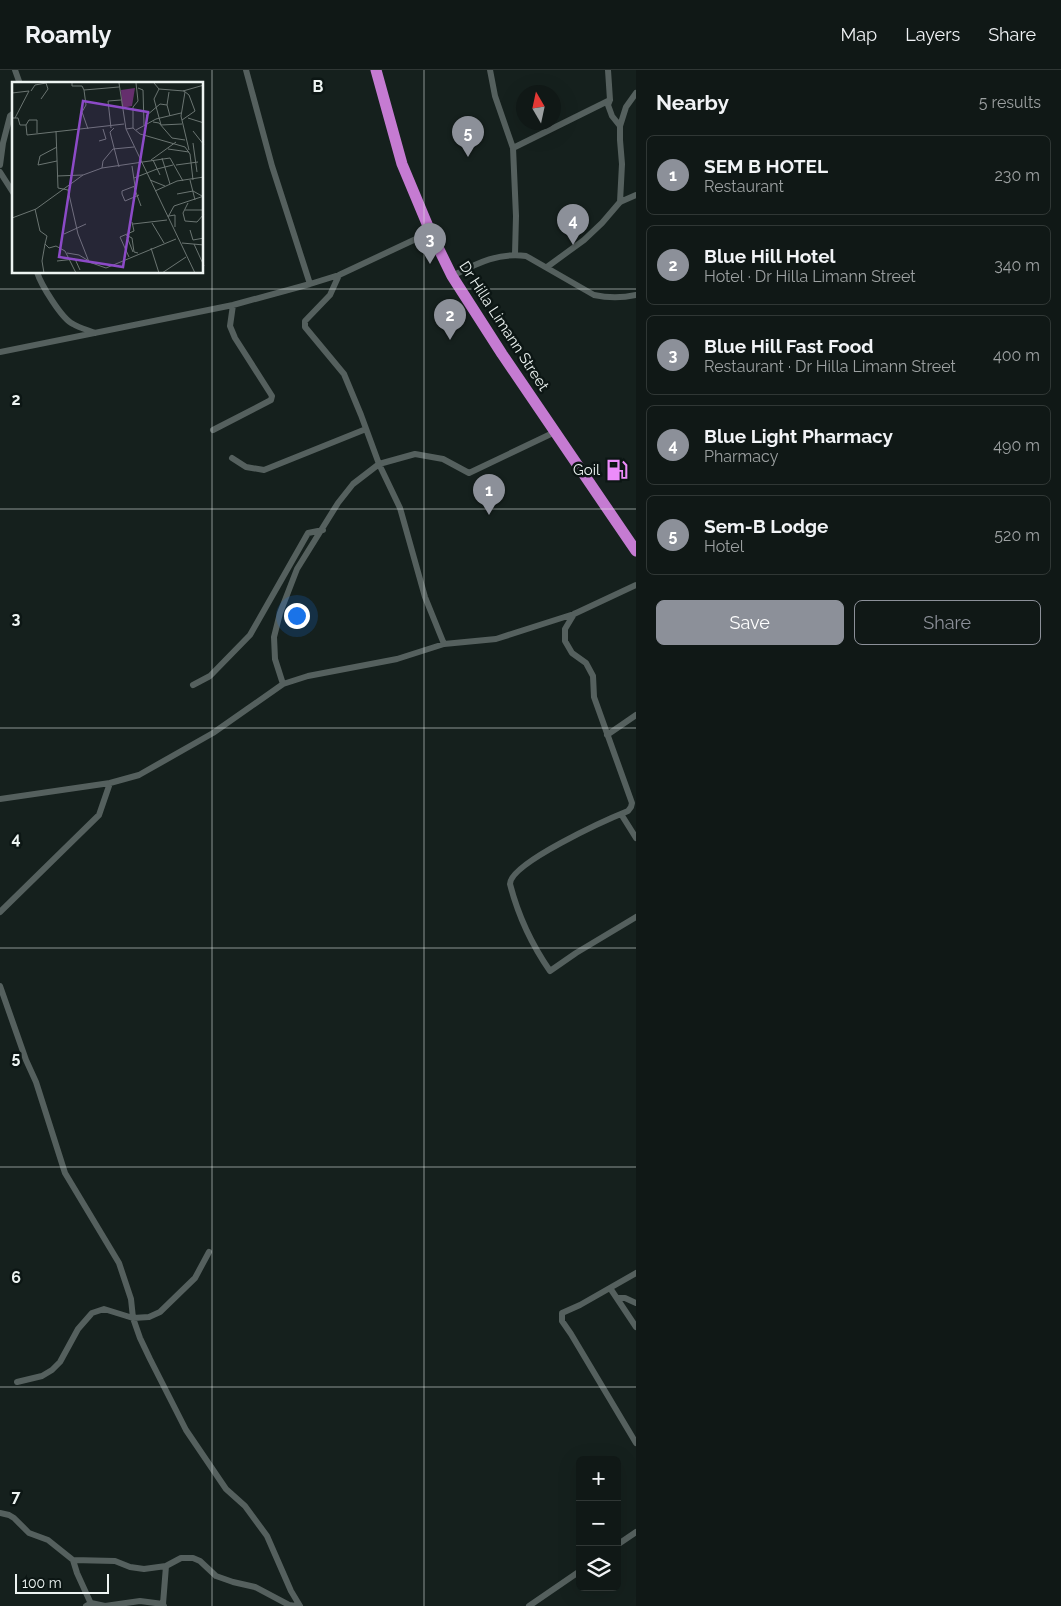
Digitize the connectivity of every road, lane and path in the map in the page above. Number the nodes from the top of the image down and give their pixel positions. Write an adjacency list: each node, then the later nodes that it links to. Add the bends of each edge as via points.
1 (14, 70): 6 (street)
2 (246, 70): 23 (street, via 272,166)
3 (376, 70): 17 (highway, Dr Hilla Limann Street, via 402,164)
4 (490, 70): 11 (street, via 495,96)
5 (608, 70): 8 (street)
6 (19, 82)
7 (636, 93): 10 (street, via 626,107)
8 (610, 100): 10 (street, via 608,105 612,116); 11 (street)
9 (12, 114): 12 (street)
10 (620, 126): 16 (street)
11 (513, 148): 18 (street)
12 (0, 165)
13 (0, 172): 14 (street)
14 (12, 191)
15 (636, 195): 16 (street)
16 (620, 202): 19 (street, via 584,240)
17 (430, 231): 21 (street); 22 (highway, Dr Hilla Limann Street)
18 (515, 254): 19 (street); 22 (street, via 482,261)
19 (547, 267): 24 (street, via 594,295 626,298)
20 (38, 274): 26 (street, via 56,306 71,324)
21 (339, 275): 23 (street); 28 (street, via 330,296 305,321 305,327 344,374)
22 (452, 276): 30 (highway, Dr Hilla Limann Street)
23 (310, 284): 25 (street)
24 (636, 295)
25 (233, 305): 26 (street); 29 (street, via 232,332 272,396 271,400)
26 (96, 333): 27 (street)
27 (0, 352)
28 (366, 429): 31 (street, via 264,470 246,467); 32 (street)
29 (214, 430)
30 (555, 432): 32 (street, via 469,473 442,459 415,454); 34 (highway, Dr Hilla Limann Street)
31 (232, 458)
32 (379, 464): 33 (street, via 353,484); 37 (street, via 400,508 425,597)
33 (323, 530): 38 (street, via 297,569 280,612 274,637 275,660); 39 (street, via 308,533 250,635 210,676)
34 (636, 551)
35 (636, 585): 36 (street)
36 (574, 614): 37 (street, via 496,639); 41 (street, via 565,629 565,641 572,653 586,663 593,676 594,697)
37 (444, 644): 38 (street, via 397,659)
38 (283, 684): 42 (street, via 213,733 139,775)
39 (193, 685)
40 (636, 715): 41 (street)
41 (607, 735): 44 (street, via 632,803 628,811)
42 (110, 783): 43 (street); 46 (street, via 99,815)
43 (0, 799)
44 (621, 814): 45 (street); 47 (street, via 559,843 513,875 510,884 516,906 550,972)
45 (636, 838)
46 (0, 912)
47 (636, 917)
48 (0, 986): 54 (street, via 65,1173 119,1263 131,1299)
49 (209, 1252): 54 (street, via 195,1278 160,1312)
50 (636, 1273): 51 (street)
51 (610, 1288): 52 (street); 57 (street, via 562,1313 562,1321)
52 (618, 1298): 53 (street); 55 (street)
53 (636, 1304)
54 (133, 1318): 56 (street, via 104,1309 92,1313 52,1370); 67 (street, via 186,1430 226,1489 245,1506 267,1536)
55 (636, 1327)
56 (17, 1382)
57 (636, 1443)
58 (0, 1513): 61 (street, via 14,1518 29,1533 48,1540)
59 (636, 1532): 60 (street)
60 (621, 1542)
61 (73, 1560): 62 (street, via 115,1561 144,1570); 64 (street)
62 (166, 1566): 65 (street); 66 (street, via 181,1558 193,1558 216,1576 255,1587)
63 (576, 1574): 68 (street)
64 (90, 1605): 65 (street, via 140,1601)
65 (164, 1605)
66 (296, 1606)
67 (300, 1606)
68 (529, 1606)

